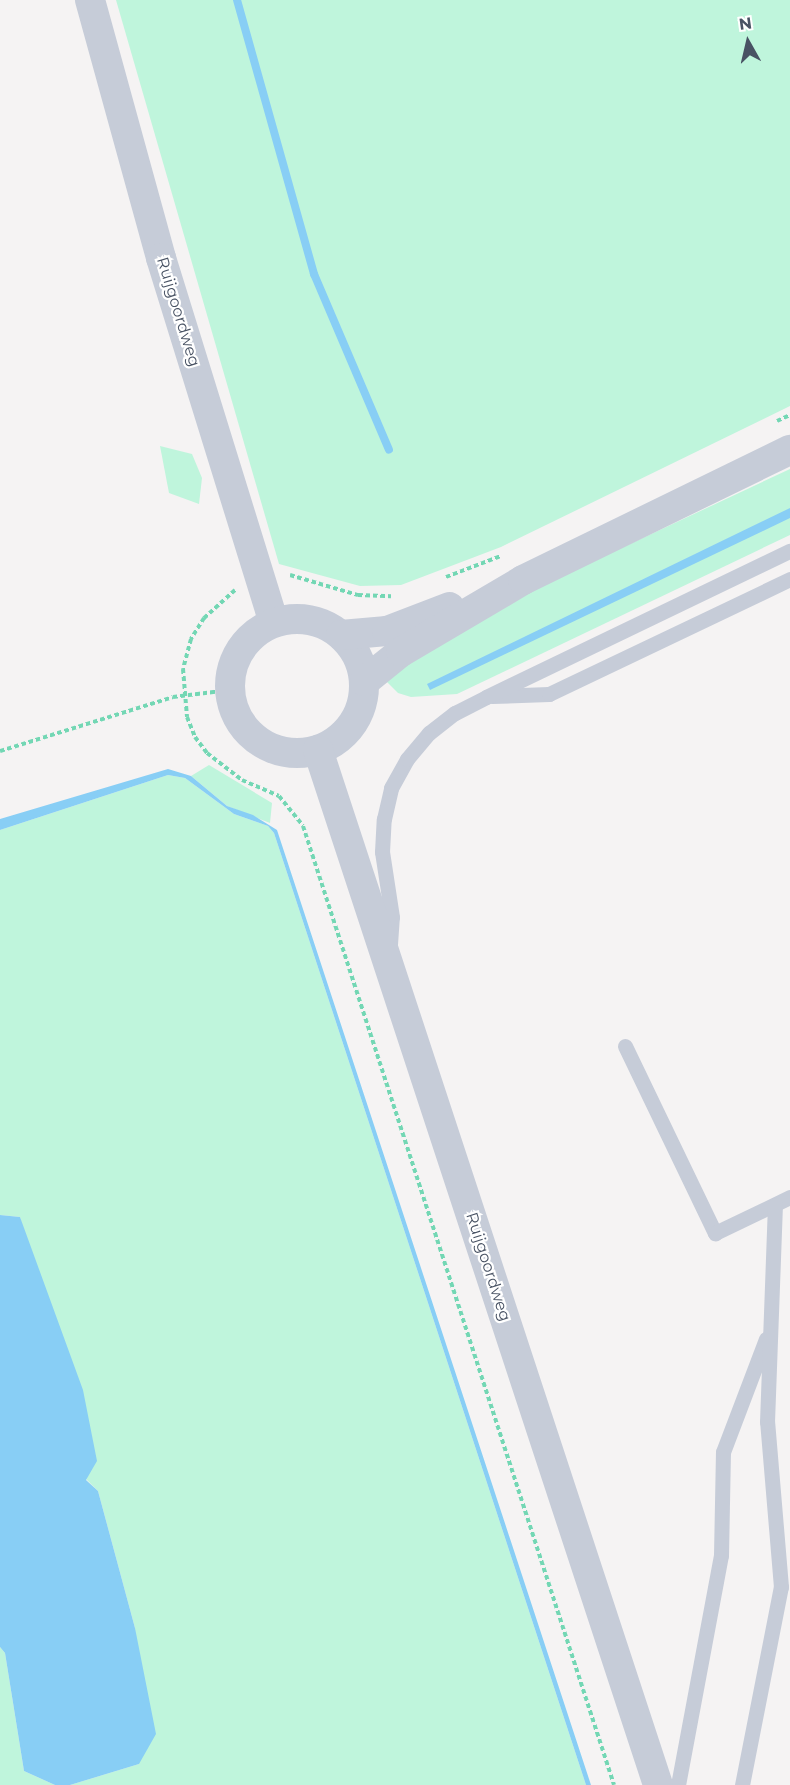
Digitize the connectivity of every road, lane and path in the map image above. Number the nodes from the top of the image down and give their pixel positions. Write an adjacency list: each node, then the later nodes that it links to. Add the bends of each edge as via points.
1 (90, 0): 8 (street, Ruijgoordweg, via 161,258)
2 (790, 415): 3 (path)
3 (769, 425)
4 (790, 450): 10 (street)
5 (790, 551): 17 (lane)
6 (505, 555): 7 (path)
7 (444, 578)
8 (261, 579): 11 (path, via 284,574 358,595); 12 (street, Ruijgoordweg); 16 (path, via 222,599 195,632 183,669)
9 (790, 579): 17 (lane, via 549,694)
10 (523, 580): 13 (street, via 387,631); 14 (street, via 401,652)
11 (395, 595)
12 (274, 622): 13 (street, via 309,619); 15 (street, via 246,642 237,657)
13 (341, 635): 14 (street, via 357,656)
14 (365, 681): 18 (street, via 358,716 334,742)
15 (230, 690): 16 (path); 18 (street, via 234,707 253,736 284,752)
16 (184, 696): 19 (path); 25 (path, via 195,737 207,753 242,780 279,796 303,826)
17 (486, 697): 20 (lane, via 455,712 429,733 407,759 391,788 382,852 392,917)
18 (318, 750): 20 (street, Ruijgoordweg)
19 (0, 751)
20 (389, 965): 26 (street, Ruijgoordweg)
21 (626, 1046): 23 (lane, via 715,1233)
22 (790, 1197): 23 (lane)
23 (775, 1205): 24 (lane)
24 (770, 1328): 27 (lane, via 723,1452 721,1555); 28 (lane, via 767,1422 781,1587)
25 (614, 1785)
26 (658, 1785)
27 (678, 1785)
28 (742, 1785)

